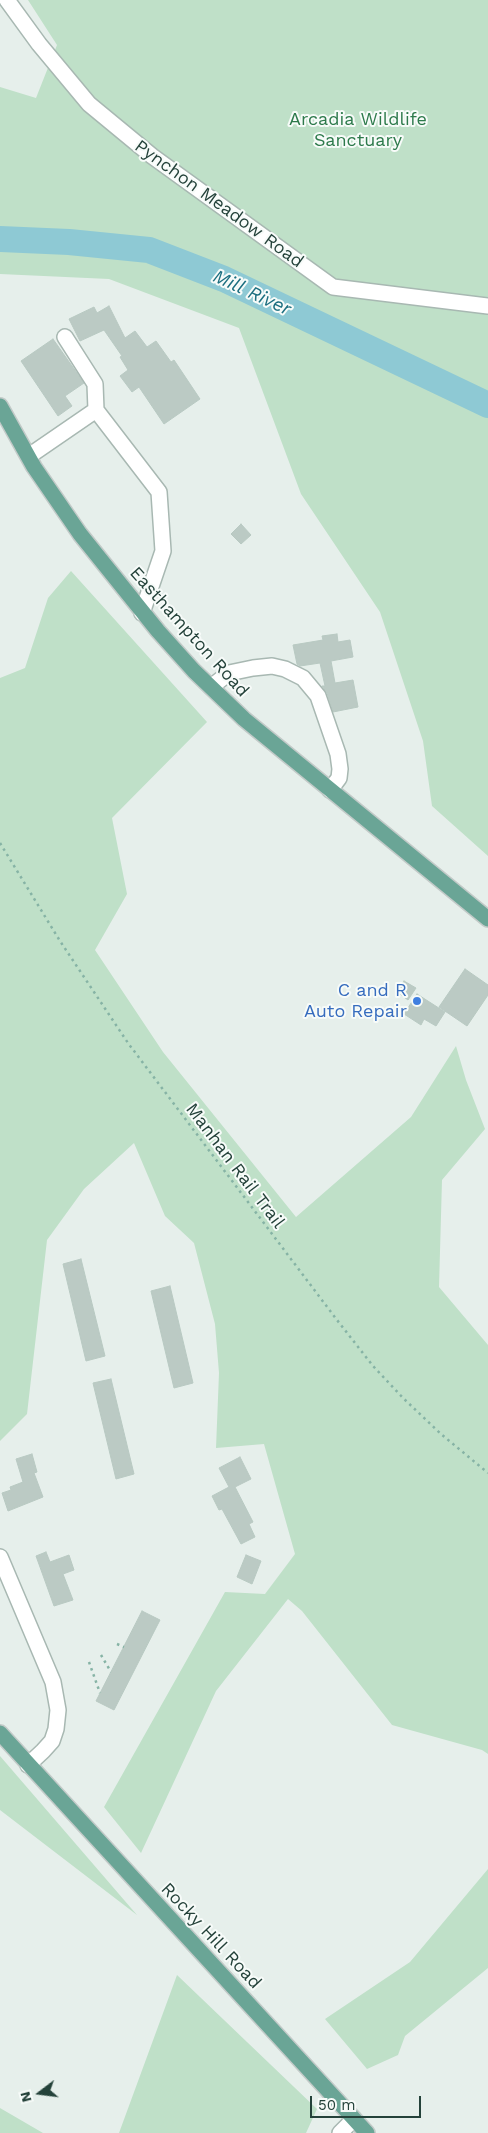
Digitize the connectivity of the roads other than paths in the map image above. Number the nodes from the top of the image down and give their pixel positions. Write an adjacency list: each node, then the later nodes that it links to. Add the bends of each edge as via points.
1 (8, 0): 2 (street, Pynchon Meadow Road, via 39,44 89,104 152,156 333,287)
2 (488, 306)
3 (65, 337): 5 (street, via 96,384)
4 (0, 406): 6 (main road, Easthampton Road)
5 (96, 410): 6 (street); 7 (street, via 159,492 163,551)
6 (28, 456): 7 (main road, Easthampton Road, via 80,534)
7 (142, 612): 8 (main road, Easthampton Road)
8 (211, 687): 9 (main road, Easthampton Road, via 244,719); 9 (street, via 229,673 272,666 303,678 318,696 338,754 339,778)
9 (330, 790): 10 (main road, Easthampton Road)
10 (488, 919)
11 (0, 1557): 13 (street, via 53,1682 58,1710 52,1741)
12 (0, 1733): 13 (main road, Rocky Hill Road)
13 (28, 1764): 14 (main road, Rocky Hill Road)
14 (354, 2119): 15 (street); 16 (main road, Rocky Hill Road)
15 (340, 2133)
16 (366, 2133)

